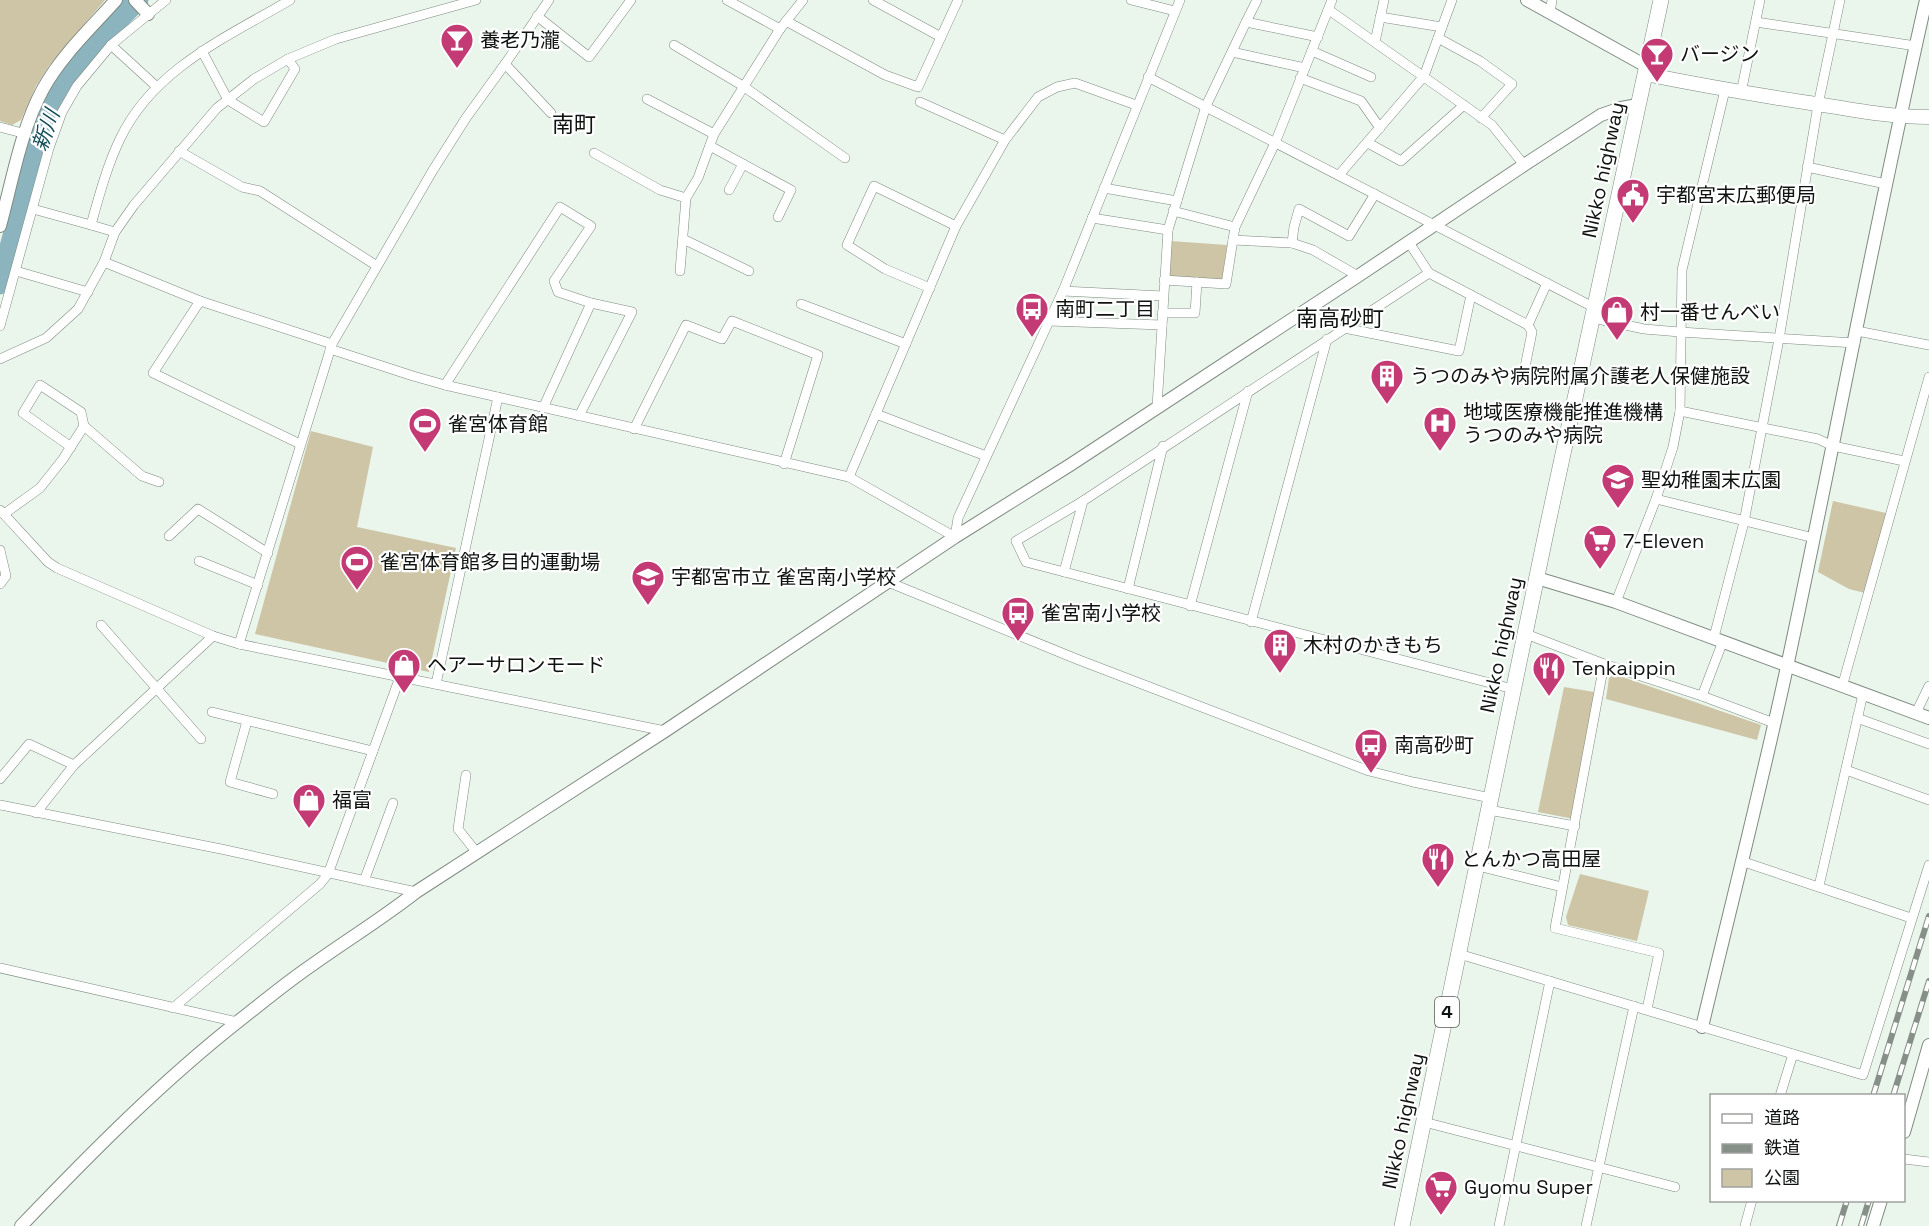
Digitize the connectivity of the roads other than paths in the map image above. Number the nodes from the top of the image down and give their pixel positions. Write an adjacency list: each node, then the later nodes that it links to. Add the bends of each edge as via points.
1 (116, 0): 70 (street, via 54,72 33,110)
2 (166, 0): 23 (street)
3 (290, 0): 41 (street)
4 (476, 0): 44 (street, via 336,39)
5 (549, 0): 27 (street)
6 (631, 0): 27 (street, via 589,57)
7 (727, 0): 31 (street)
8 (803, 0): 31 (street)
9 (873, 0): 34 (street)
10 (958, 0): 34 (street)
11 (1131, 0): 25 (street)
12 (1180, 0): 25 (street)
13 (1257, 0): 29 (street)
14 (1332, 0): 24 (street)
15 (1384, 0): 28 (street)
16 (1452, 0): 32 (street)
17 (1527, 0): 26 (street)
18 (1552, 0): 26 (street)
19 (1661, 0): 47 (highway, 4)
20 (1760, 0): 30 (street)
21 (1840, 0): 33 (street)
22 (1926, 0): 40 (street)
23 (142, 7): 38 (street)
24 (1329, 10): 35 (street); 37 (street)
25 (1175, 11): 49 (street)
26 (1550, 13): 47 (street)
27 (537, 16): 45 (street)
28 (1380, 17): 32 (street); 37 (street)
29 (1246, 22): 35 (street); 43 (street)
30 (1756, 22): 33 (street); 55 (street)
31 (783, 25): 34 (street, via 918,87); 52 (street)
32 (1442, 27): 36 (street)
33 (1833, 33): 40 (street); 62 (street)
34 (941, 37)
35 (1318, 37): 42 (street)
36 (1438, 38): 48 (street); 67 (street, via 1512,84)
37 (1375, 42): 48 (street)
38 (111, 45): 53 (street); 89 (street, via 77,86 62,112)
39 (674, 45): 52 (street)
40 (1916, 46): 65 (street)
41 (202, 51): 53 (street); 57 (street)
42 (1312, 51): 46 (street); 50 (street)
43 (1232, 52): 46 (street); 63 (street)
44 (288, 59): 57 (street); 57 (street, via 295,69 264,122)
45 (505, 64): 64 (street); 105 (street, via 460,126)
46 (1305, 68): 51 (street)
47 (1646, 70): 54 (main road); 61 (highway, Nikko highway / 4)
48 (1424, 76): 60 (street); 69 (street)
49 (1148, 77): 59 (street); 63 (street)
50 (1371, 77)
51 (1300, 78): 69 (street, via 1361,101); 73 (street)
52 (743, 86): 71 (street); 78 (street)
53 (158, 87): 94 (street, via 120,137)
54 (1725, 90): 55 (main road); 129 (street, via 1682,270)
55 (1741, 93): 62 (main road)
56 (647, 99): 71 (street)
57 (228, 100): 76 (street)
58 (920, 102): 72 (street)
59 (1136, 105): 72 (street, via 1075,83 1057,87 1038,97); 84 (street)
60 (1464, 105): 67 (street); 74 (street, via 1401,161)
61 (1638, 105): 80 (street, via 1601,115); 123 (highway, Nikko highway / 4)
62 (1818, 105): 65 (main road); 81 (street)
63 (1206, 106): 73 (street); 88 (street)
64 (551, 113)
65 (1899, 117): 66 (main road); 83 (street)
66 (1929, 117)
67 (1481, 118): 80 (street, via 1492,125)
68 (0, 127): 70 (street)
69 (1380, 128): 74 (street)
70 (26, 134): 95 (street)
71 (714, 134): 75 (street)
72 (1005, 140): 96 (street)
73 (1275, 143): 82 (street); 97 (street)
74 (1368, 143): 82 (street)
75 (710, 146): 79 (street); 87 (street)
76 (179, 151): 99 (street); 105 (street, via 242,187 260,191)
77 (594, 153): 87 (street, via 660,190)
78 (845, 158)
79 (743, 164): 85 (street); 91 (street, via 791,190)
80 (1524, 165): 93 (street)
81 (1807, 167): 83 (street); 132 (street)
82 (1339, 175): 86 (street)
83 (1886, 184): 130 (street)
84 (1104, 188): 88 (street); 92 (street)
85 (729, 190)
86 (1375, 194): 93 (street); 103 (street, via 1349,236 1299,209)
87 (686, 198): 100 (street)
88 (1177, 201): 90 (street)
89 (33, 209): 94 (street); 106 (street)
90 (1173, 211): 97 (street); 98 (street)
91 (778, 217)
92 (1092, 218): 98 (street); 115 (street)
93 (1434, 224): 102 (street); 113 (street)
94 (91, 225): 99 (street)
95 (0, 226)
96 (956, 226): 114 (street); 114 (street, via 874,186 847,245 885,269)
97 (1235, 226): 101 (street)
98 (1168, 230): 111 (street)
99 (115, 232): 104 (street)
100 (683, 239): 107 (street); 108 (street)
101 (1233, 240): 103 (street); 112 (street, via 1226,284)
102 (1408, 241): 109 (street); 110 (street)
103 (1292, 243): 110 (street)
104 (104, 262): 116 (street); 119 (street)
105 (377, 266): 135 (street)
106 (16, 271): 116 (street); 127 (street)
107 (749, 271)
108 (680, 272)
109 (1429, 273): 117 (street); 128 (street)
110 (1359, 276): 143 (street)
111 (1164, 280): 112 (street); 118 (street)
112 (1197, 282): 122 (street, via 1195,313)
113 (1547, 283): 123 (street); 126 (street)
114 (930, 288): 133 (street)
115 (1063, 291): 118 (street); 124 (street)
116 (87, 292): 136 (street, via 78,309 46,338)
117 (1471, 295): 126 (street); 128 (street, via 1459,351)
118 (1163, 296): 122 (street)
119 (200, 301): 135 (street); 151 (street, via 153,373)
120 (591, 303): 139 (street, via 558,292 554,280 591,226 560,207); 144 (street); 147 (street, via 632,312)
121 (801, 304): 133 (street)
122 (1162, 313): 125 (street)
123 (1594, 313): 129 (street, via 1644,329); 171 (highway, Nikko highway / 4)
124 (1049, 321): 125 (street); 155 (street)
125 (1162, 325): 143 (street)
126 (1528, 325): 137 (street, via 1532,332)
127 (0, 326)
128 (1344, 328): 131 (street)
129 (1680, 332): 132 (street); 145 (street)
130 (1856, 337): 132 (street); 134 (street); 153 (street)
131 (1327, 339): 140 (street); 178 (street)
132 (1779, 339): 149 (street)
133 (906, 344): 146 (street)
134 (1929, 345)
135 (331, 346): 139 (street); 151 (street)
136 (0, 359)
137 (1525, 367)
138 (1929, 377): 142 (street)
139 (446, 385): 141 (street)
140 (1248, 391): 152 (street); 177 (street)
141 (498, 397): 144 (street); 187 (street)
142 (1925, 402): 156 (street)
143 (1157, 407): 165 (street)
144 (543, 408): 147 (street)
145 (1680, 411): 149 (street); 160 (street)
146 (876, 414): 155 (street); 158 (street)
147 (579, 416): 150 (street)
148 (84, 426): 154 (street); 154 (street, via 81,412 40,385 22,413); 159 (street, via 142,476)
149 (1761, 427): 153 (street); 163 (street)
150 (634, 429): 157 (street); 157 (street, via 686,326 722,339 732,321 818,355)
151 (300, 444): 168 (street)
152 (1163, 446): 161 (street); 175 (street)
153 (1833, 446): 156 (street); 166 (street)
154 (70, 447): 162 (street, via 40,488)
155 (986, 456): 165 (street, via 958,518)
156 (1904, 461): 189 (street)
157 (784, 464): 158 (street)
158 (849, 477): 165 (street)
159 (159, 482)
160 (1656, 499): 163 (street); 176 (street)
161 (1083, 501): 170 (street); 170 (street, via 1016,541 1026,562)
162 (2, 512): 181 (street, via 57,568)
163 (1744, 522): 166 (street); 182 (street)
164 (169, 536): 168 (street, via 198,509)
165 (955, 537): 172 (street)
166 (1814, 538): 185 (street)
167 (0, 550): 173 (street, via 6,576)
168 (268, 553): 174 (street)
169 (200, 561): 174 (street)
170 (1064, 572): 175 (street)
171 (1537, 578): 176 (street); 180 (highway, Nikko highway / 4)
172 (888, 582): 200 (street); 211 (street, via 1370,771)
173 (0, 584)
174 (258, 585): 183 (street)
175 (1128, 589): 177 (street)
176 (1616, 602): 182 (street)
177 (1190, 606): 178 (street)
178 (1251, 622): 191 (street)
179 (101, 625): 188 (street)
180 (1526, 634): 184 (street); 191 (highway, Nikko highway / 4)
181 (213, 636): 183 (street); 188 (street)
182 (1718, 639): 185 (street); 193 (street)
183 (239, 644): 186 (street)
184 (1604, 664): 193 (street); 214 (street)
185 (1787, 665): 189 (street); 199 (street)
186 (400, 677): 187 (street); 203 (street)
187 (436, 684): 200 (street)
188 (157, 687): 201 (street); 204 (street)
189 (1842, 687): 192 (street)
190 (1929, 687): 195 (street)
191 (1513, 689): 211 (highway, Nikko highway / 4)
192 (1863, 694): 195 (street); 196 (street)
193 (1702, 696): 199 (street)
194 (212, 712): 198 (street)
195 (1916, 713): 197 (street)
196 (1857, 718): 202 (street); 205 (street)
197 (1929, 718)
198 (247, 721): 203 (street); 208 (street, via 230,782)
199 (1774, 723): 216 (street)
200 (665, 731): 215 (street)
201 (201, 739)
202 (1929, 744)
203 (373, 751): 219 (street)
204 (74, 765): 207 (street, via 28,744); 213 (street)
205 (1846, 770): 209 (street); 221 (street)
206 (466, 775): 215 (street, via 458,829)
207 (0, 779)
208 (273, 794)
209 (1929, 800)
210 (393, 803): 220 (street)
211 (1490, 804): 214 (street); 218 (highway, Nikko highway / 4)
212 (0, 805): 213 (street)
213 (36, 813): 219 (street)
214 (1575, 826): 222 (street)
215 (477, 853): 223 (street)
216 (1741, 861): 221 (street); 232 (street)
217 (1929, 865): 224 (street)
218 (1478, 867): 222 (street); 225 (highway, Nikko highway / 4)
219 (328, 874): 220 (street); 229 (street)
220 (364, 881): 223 (street)
221 (1819, 886): 224 (street)
222 (1562, 887): 230 (street, via 1555,927 1659,953)
223 (416, 892): 231 (street)
224 (1911, 918): 234 (street, via 1863,1075)
225 (1460, 954): 227 (street); 236 (highway, Nikko highway / 4)
226 (0, 968): 229 (street)
227 (1550, 981): 228 (street); 238 (street)
228 (1634, 1006): 230 (street); 241 (street)
229 (173, 1008): 231 (street)
230 (1647, 1009): 232 (street)
231 (237, 1022): 245 (street, via 96,1149)
232 (1702, 1027): 234 (street)
233 (1929, 1045): 237 (street)
234 (1793, 1054): 235 (street)
235 (1780, 1094)
236 (1424, 1122): 238 (street); 246 (highway, Nikko highway / 4)
237 (1905, 1129)
238 (1516, 1144): 241 (street); 247 (street)
239 (1905, 1159): 240 (street)
240 (1929, 1162)
241 (1599, 1167): 242 (street); 248 (street)
242 (1675, 1187)
243 (1751, 1202): 249 (street)
244 (1880, 1202): 250 (street)
245 (21, 1226)
246 (1402, 1226)
247 (1499, 1226)
248 (1586, 1226)
249 (1745, 1226)
250 (1873, 1226)

